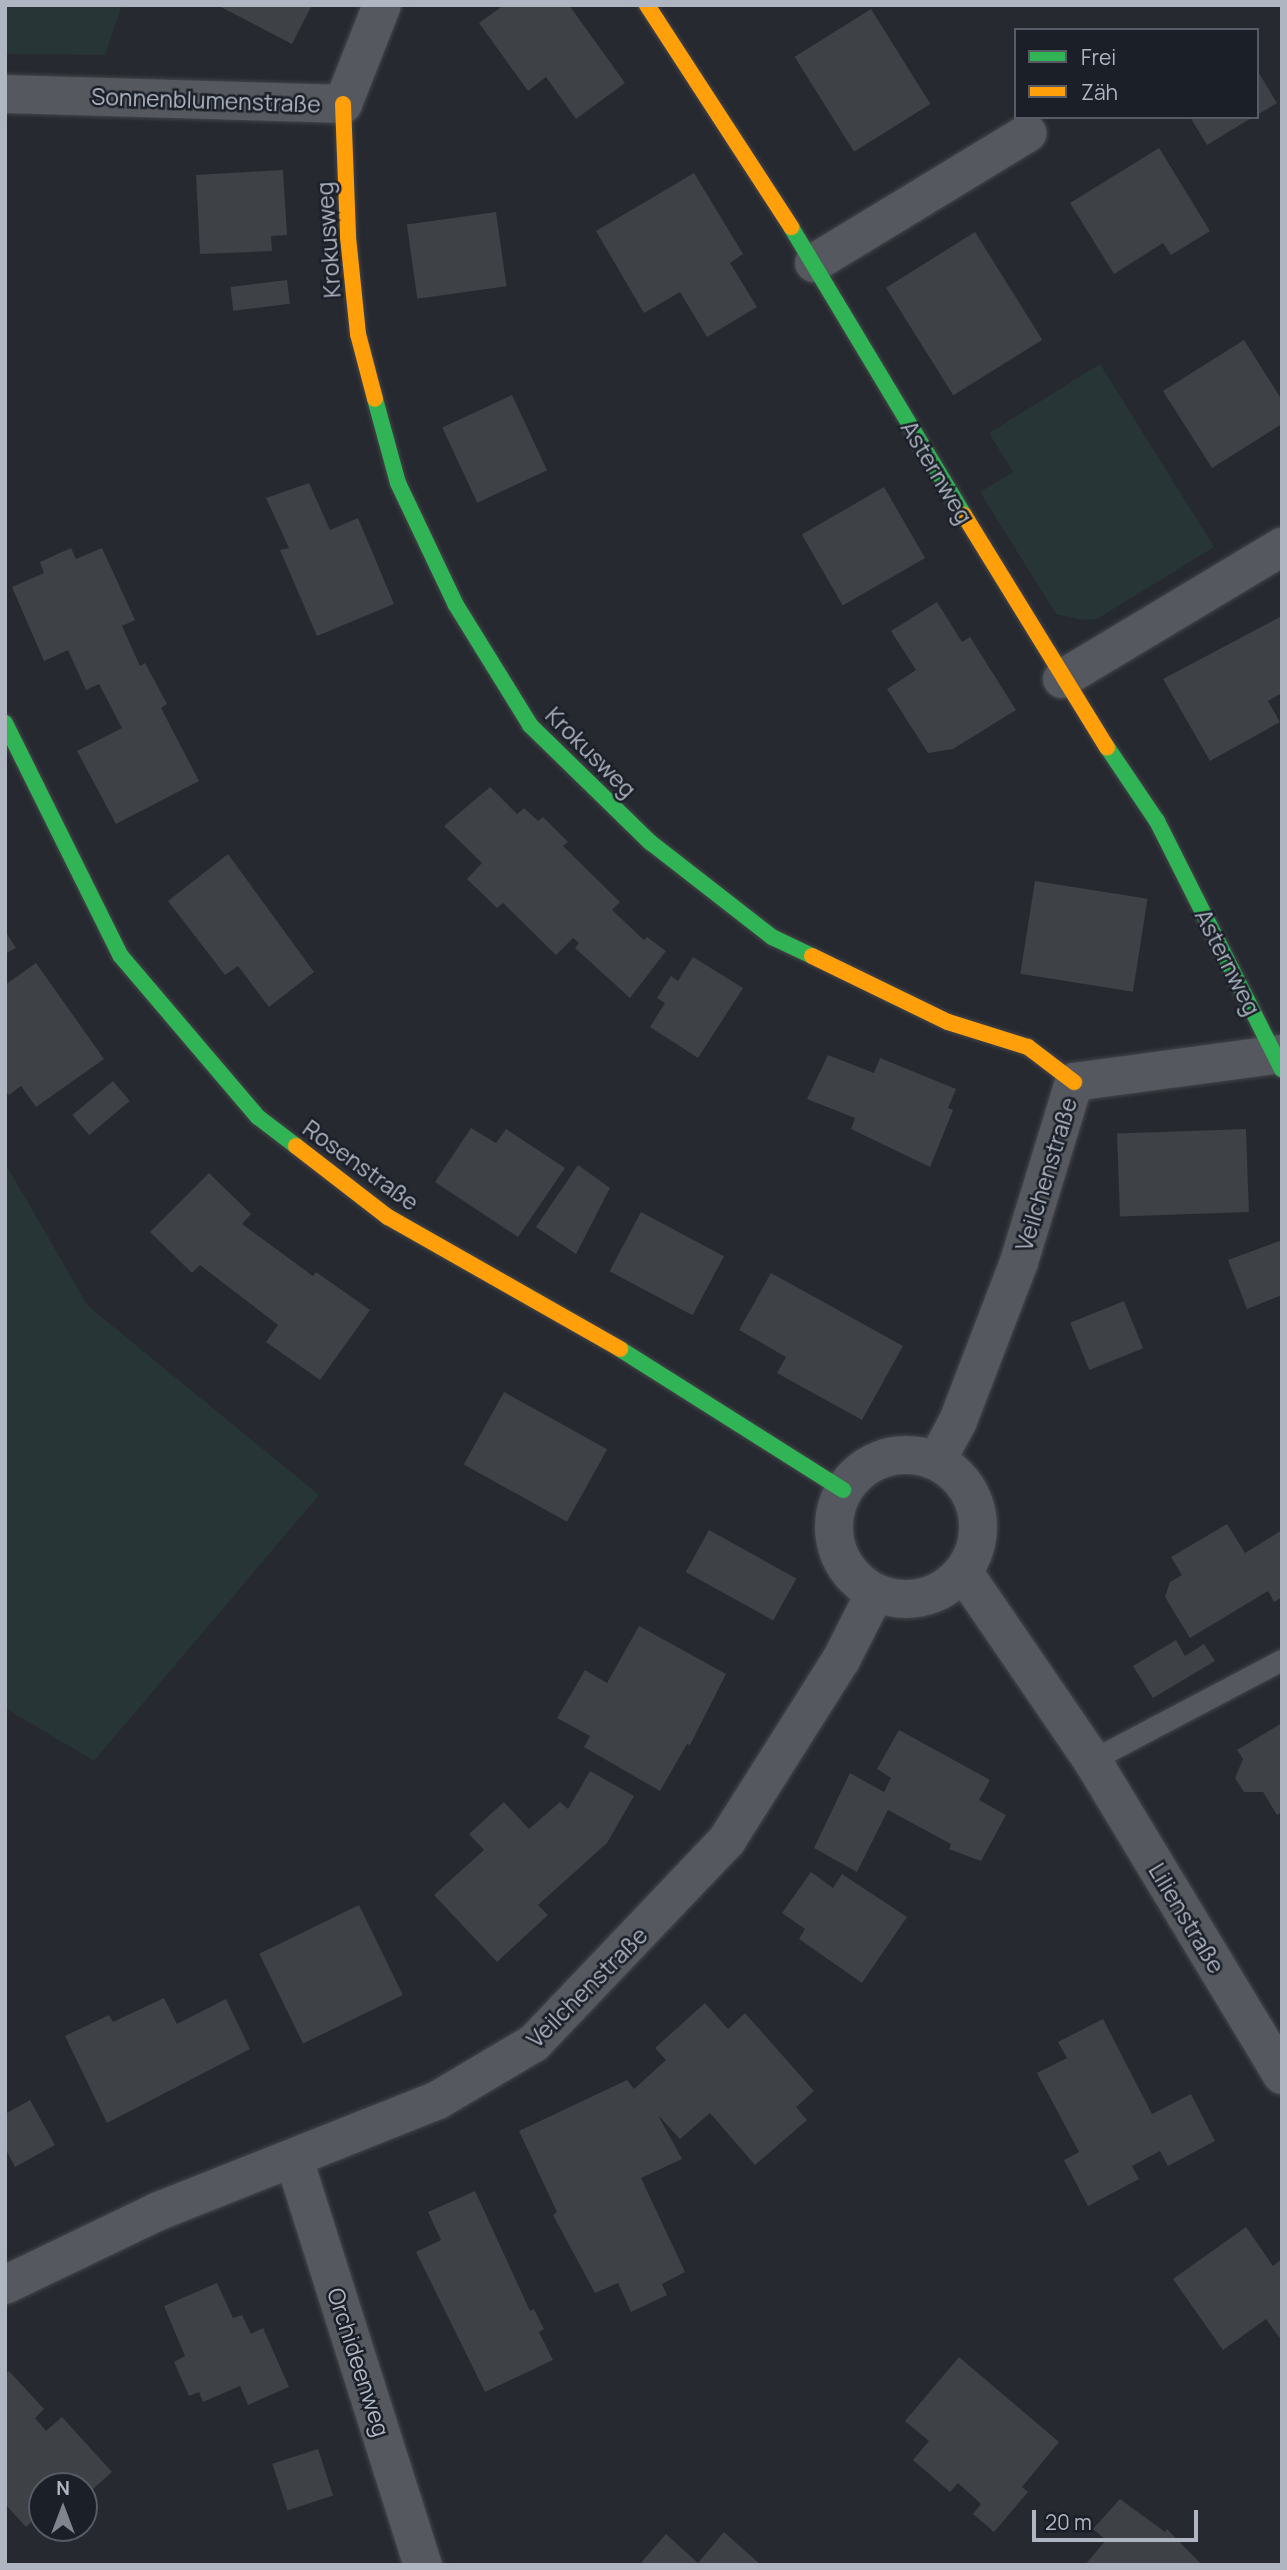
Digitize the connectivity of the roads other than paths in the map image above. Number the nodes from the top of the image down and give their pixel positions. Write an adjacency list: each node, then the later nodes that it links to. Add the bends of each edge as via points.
1 (383, 5): 4 (street, Sonnenblumenstraße)
2 (647, 5): 6 (street, Asternweg)
3 (5, 93): 4 (street, Sonnenblumenstraße)
4 (343, 104): 11 (street, Krokusweg, via 348,237 358,334 398,483 456,605 530,725 650,842 772,937 948,1023 1028,1047)
5 (1028, 132): 6 (street)
6 (814, 264): 8 (street, Asternweg)
7 (1282, 547): 8 (street)
8 (1062, 679): 10 (street, Asternweg, via 1157,821)
9 (5, 723): 13 (street, Rosenstraße, via 120,955 258,1116 388,1217 587,1328)
10 (1280, 1060): 11 (street, Veilchenstraße)
11 (1074, 1082): 12 (street, Veilchenstraße, via 1018,1262 958,1421)
12 (937, 1460): 13 (street, via 902,1453 868,1464); 14 (street, via 970,1489 976,1511 981,1532)
13 (843, 1490): 15 (street, via 833,1519 836,1549 851,1575)
14 (964, 1573): 15 (street, via 939,1593 907,1601); 17 (street, Lilienstraße)
15 (875, 1593): 19 (street, Veilchenstraße, via 841,1660 727,1840 534,2043 438,2100)
16 (1282, 1660): 17 (lane)
17 (1092, 1760): 18 (street, Lilienstraße)
18 (1282, 2075)
19 (294, 2159): 20 (street, Veilchenstraße, via 159,2211); 21 (street, Orchideenweg)
20 (5, 2285)
21 (423, 2565)

